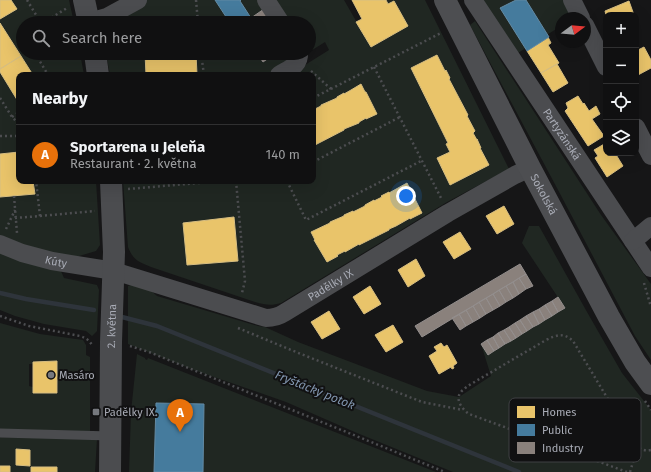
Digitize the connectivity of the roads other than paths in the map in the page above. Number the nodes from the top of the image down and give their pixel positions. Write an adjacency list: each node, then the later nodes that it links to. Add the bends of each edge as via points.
1 (138, 0): 9 (street)
2 (266, 0): 10 (street)
3 (445, 0): 19 (main road, Sokolská)
4 (473, 0): 23 (street, Partyzánská)
5 (572, 0): 7 (street)
6 (76, 4): 8 (street)
7 (579, 12)
8 (84, 16)
9 (109, 16)
10 (276, 16)
11 (591, 37): 14 (street)
12 (96, 60): 15 (street)
13 (297, 60): 16 (street, via 294,66)
14 (603, 61)
15 (98, 72)
16 (284, 72)
17 (639, 133): 18 (street)
18 (651, 156)
19 (530, 168): 25 (street, Padělky IX, via 448,213 280,316 235,317); 26 (main road, Sokolská, via 609,317)
20 (111, 186): 25 (street, 2. května)
21 (651, 226): 23 (street)
22 (2, 239): 25 (street, Kúty, via 22,253)
23 (633, 241): 24 (street, Partyzánská)
24 (651, 268)
25 (114, 280): 28 (street, 2. května)
26 (651, 384)
27 (0, 433): 28 (lane)
28 (111, 436): 29 (street, 2. května)
29 (110, 472)

